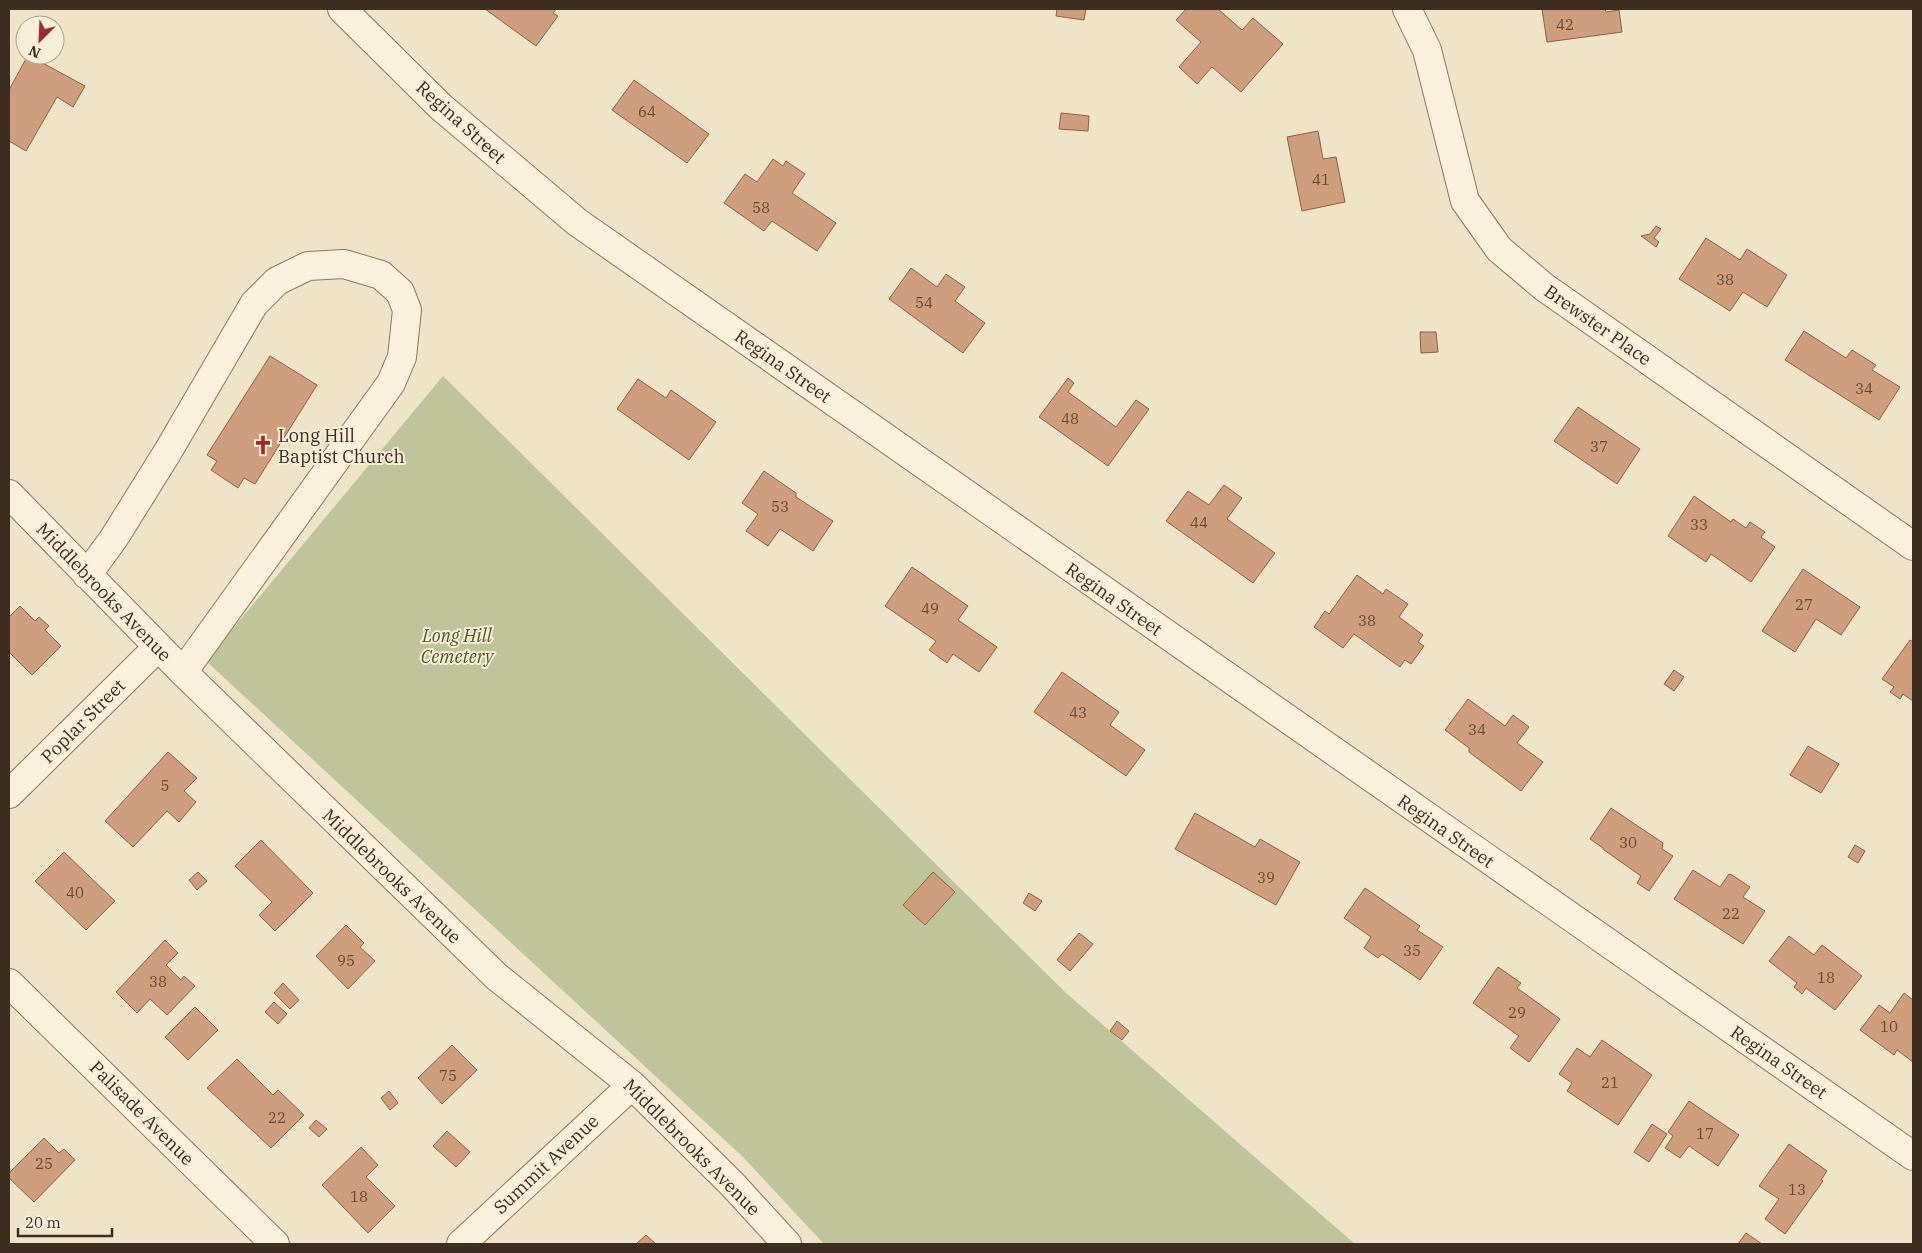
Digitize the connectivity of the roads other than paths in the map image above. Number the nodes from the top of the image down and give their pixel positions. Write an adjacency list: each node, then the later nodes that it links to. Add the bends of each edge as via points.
1 (342, 9): 11 (street, Regina Street, via 440,107 577,222)
2 (1407, 9): 4 (street, Brewster Place, via 1427,50 1465,201 1499,250 1544,287)
3 (9, 494): 5 (street, Middlebrooks Avenue)
4 (1913, 546)
5 (87, 575): 6 (street, Middlebrooks Avenue); 7 (street, via 167,453 254,304 276,280 308,266 344,264 381,274 400,292 407,310 402,357 391,383)
6 (158, 647): 7 (street, Middlebrooks Avenue); 8 (street, Poplar Street)
7 (183, 672): 10 (street, Middlebrooks Avenue, via 497,977)
8 (9, 794)
9 (9, 983): 12 (street, Palisade Avenue)
10 (632, 1085): 13 (street, Summit Avenue); 14 (street, Middlebrooks Avenue, via 733,1185)
11 (1913, 1156)
12 (275, 1244)
13 (460, 1244)
14 (787, 1244)

